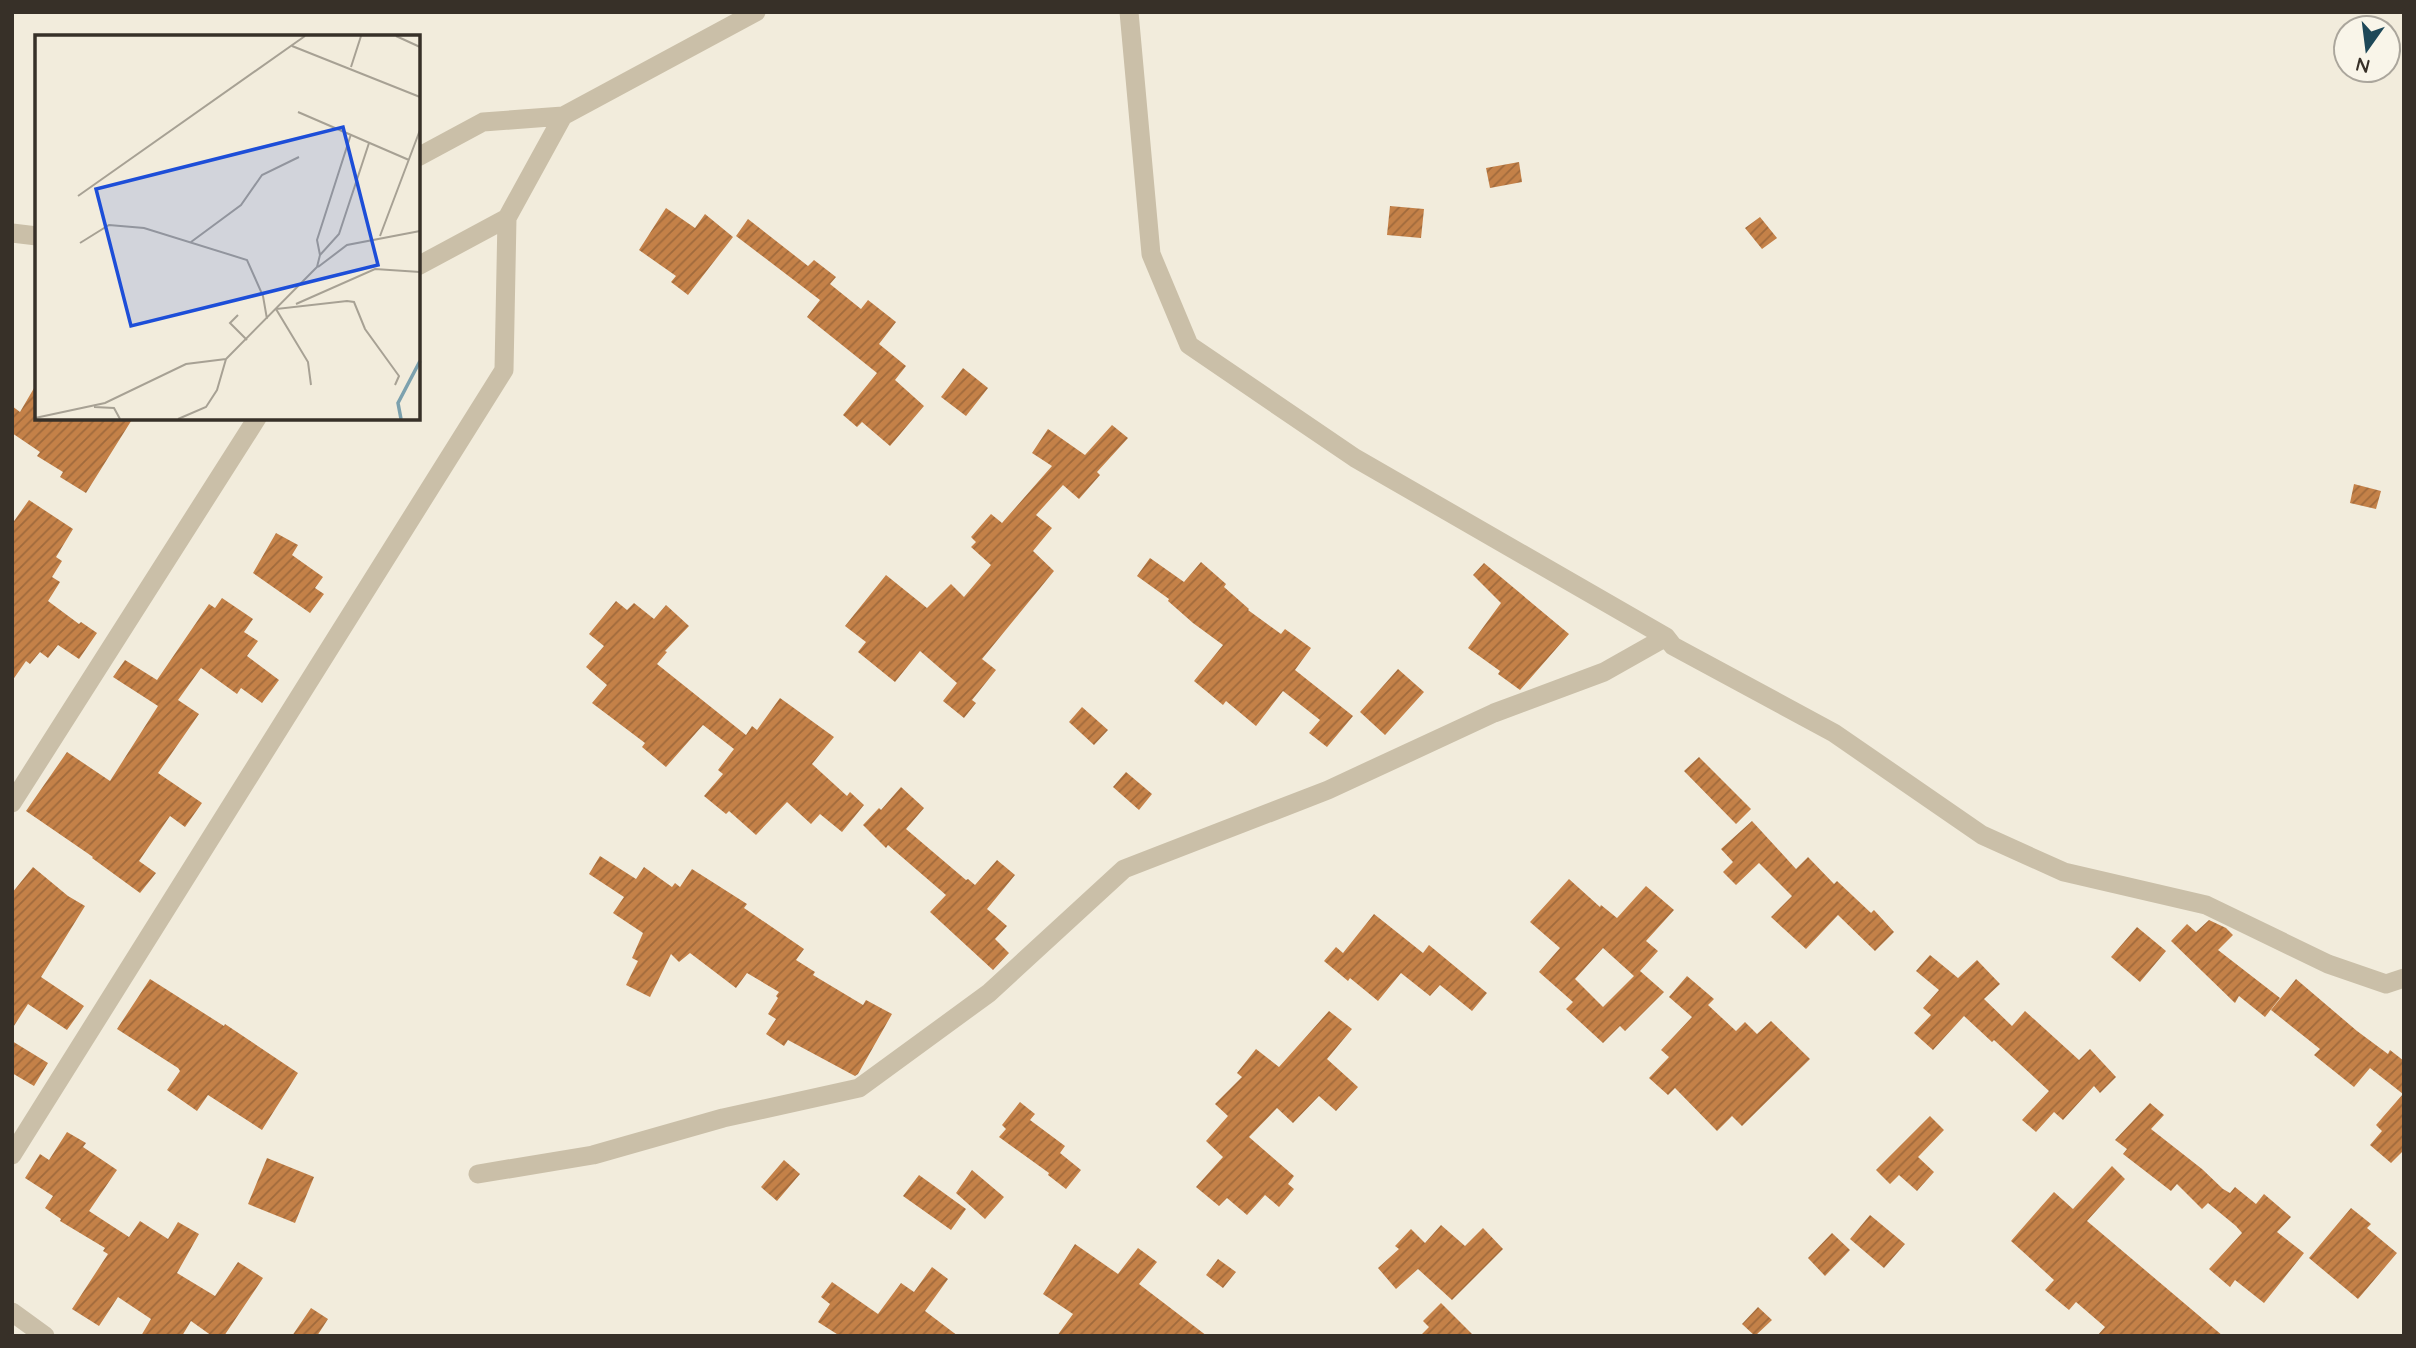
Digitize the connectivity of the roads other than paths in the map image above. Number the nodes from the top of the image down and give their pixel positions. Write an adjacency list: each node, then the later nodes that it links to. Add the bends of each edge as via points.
1 (756, 12): 3 (street)
2 (1129, 12): 10 (street, via 1151,254 1189,345 1355,458)
3 (563, 116): 4 (street, via 483,122); 5 (street)
4 (420, 156)
5 (507, 218): 8 (street); 13 (street, via 504,370)
6 (12, 233): 7 (street)
7 (35, 236)
8 (420, 265)
9 (256, 420): 11 (street)
10 (1666, 637): 12 (street, via 1674,646 1834,733 1982,835 2064,872 2206,905 2340,968 2386,984); 14 (street, via 1604,672 1494,713 1328,790 1124,869 989,993 859,1087 723,1118 593,1156)
11 (12, 803)
12 (2404, 978)
13 (12, 1154)
14 (478, 1174)
15 (12, 1312): 16 (street)
16 (45, 1336)

